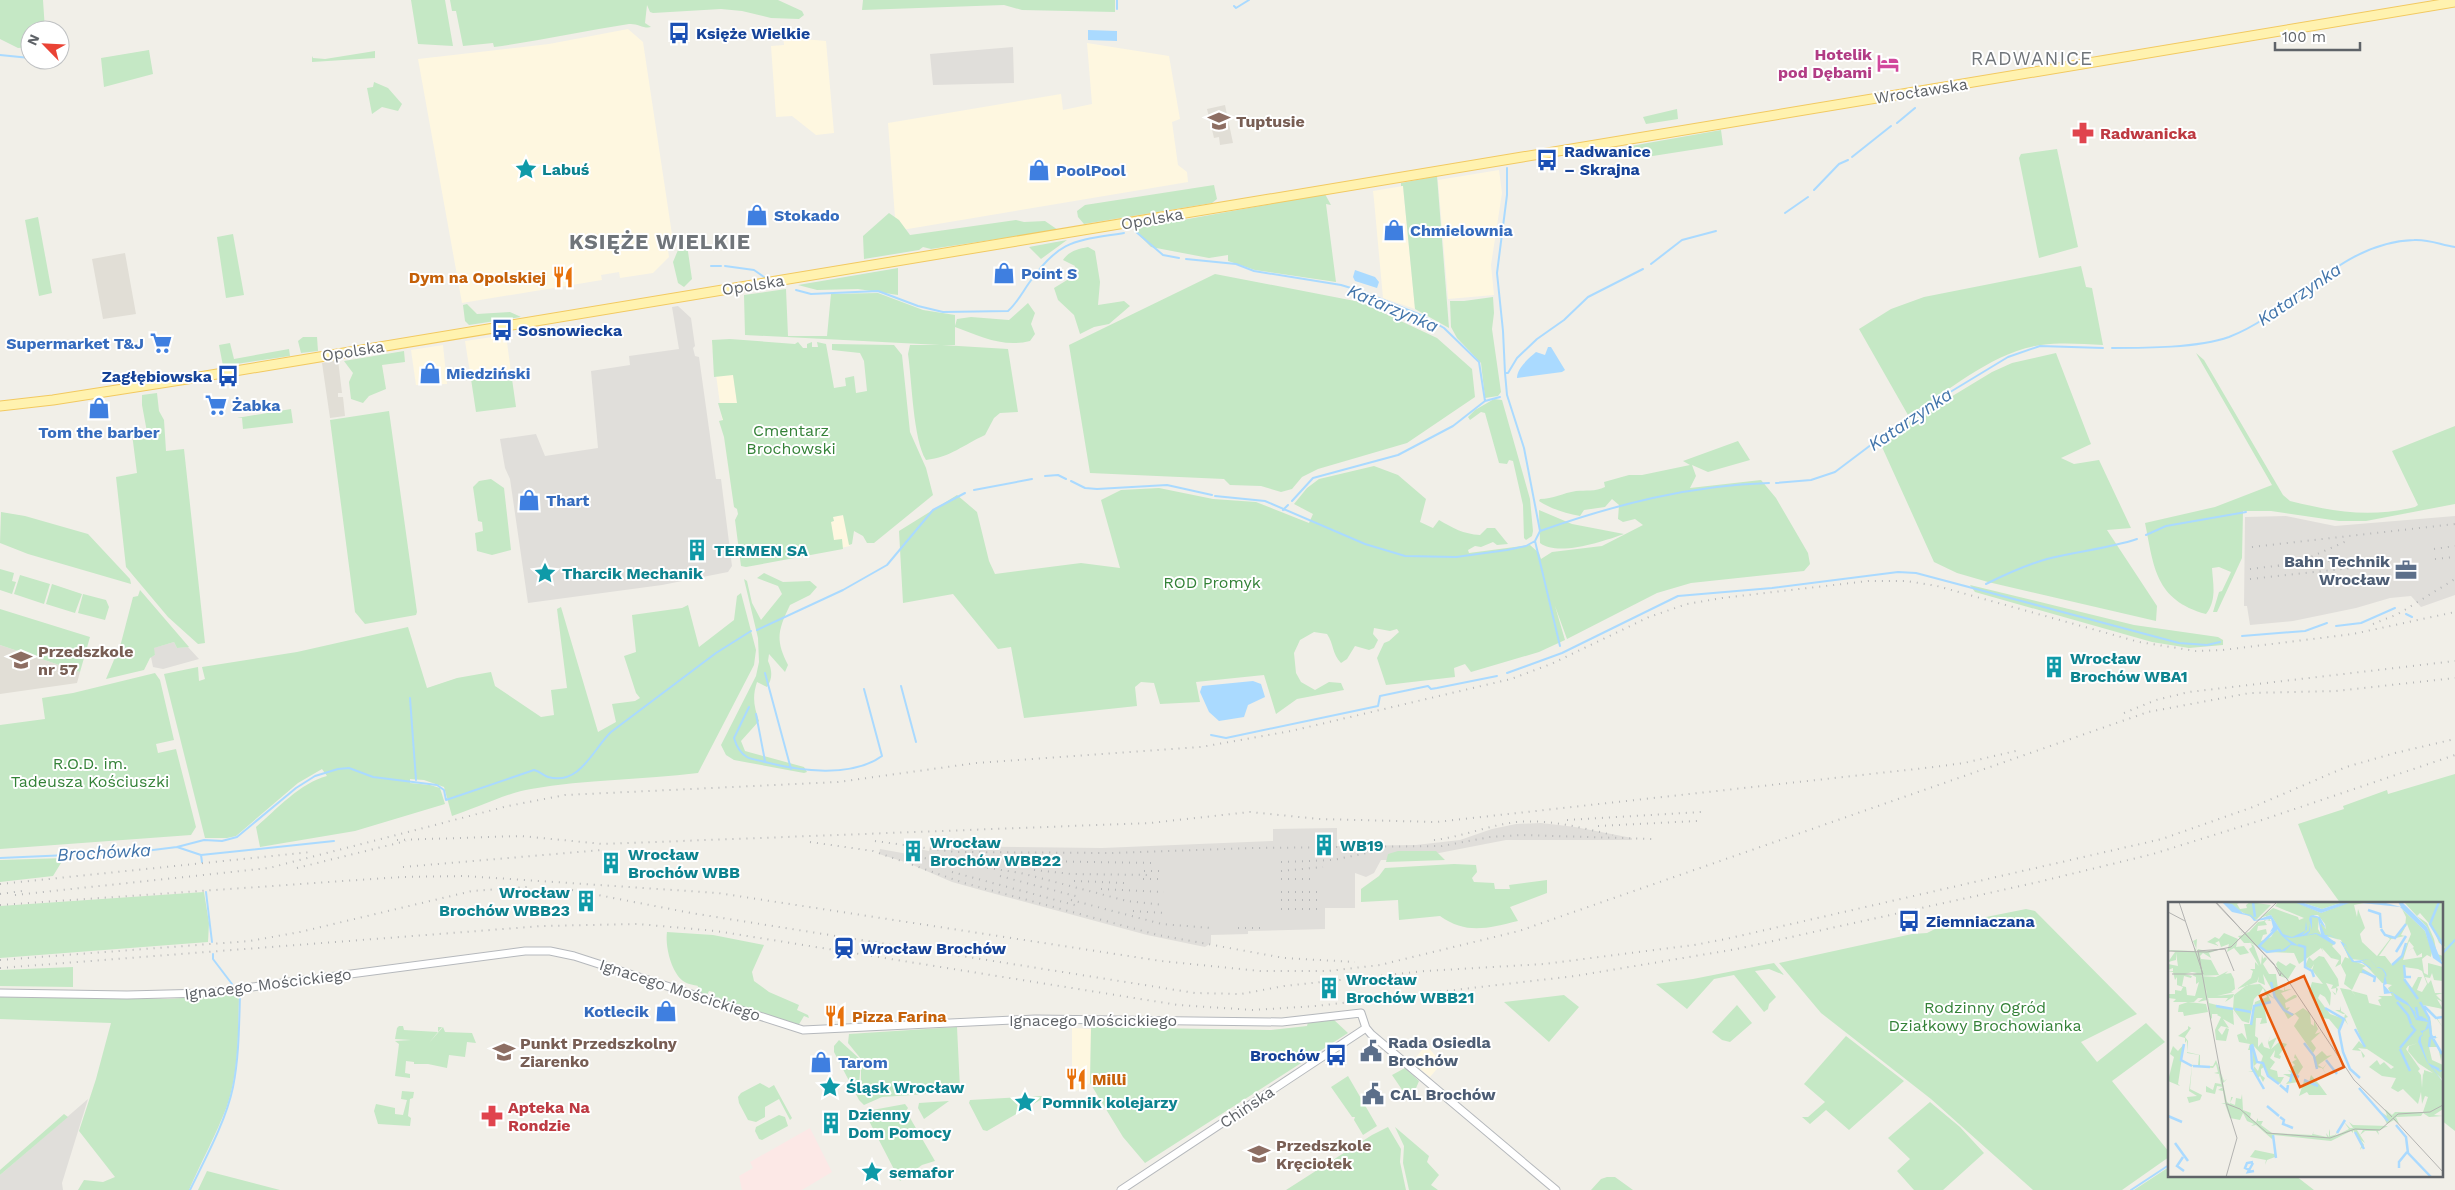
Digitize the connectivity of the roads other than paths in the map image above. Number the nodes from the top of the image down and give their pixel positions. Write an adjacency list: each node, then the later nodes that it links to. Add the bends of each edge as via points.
1 (2455, 2): 2 (main road, Wrocławska)
2 (1505, 160): 3 (main road, Opolska, via 102,393)
3 (0, 406)
4 (0, 993): 5 (street, Ignacego Mościckiego, via 207,993 525,951 550,951 610,967 803,1030 1034,1019 1282,1022 1361,1013)
5 (1366, 1028): 6 (street, Chińska); 7 (street)
6 (1124, 1188)
7 (1556, 1190)

